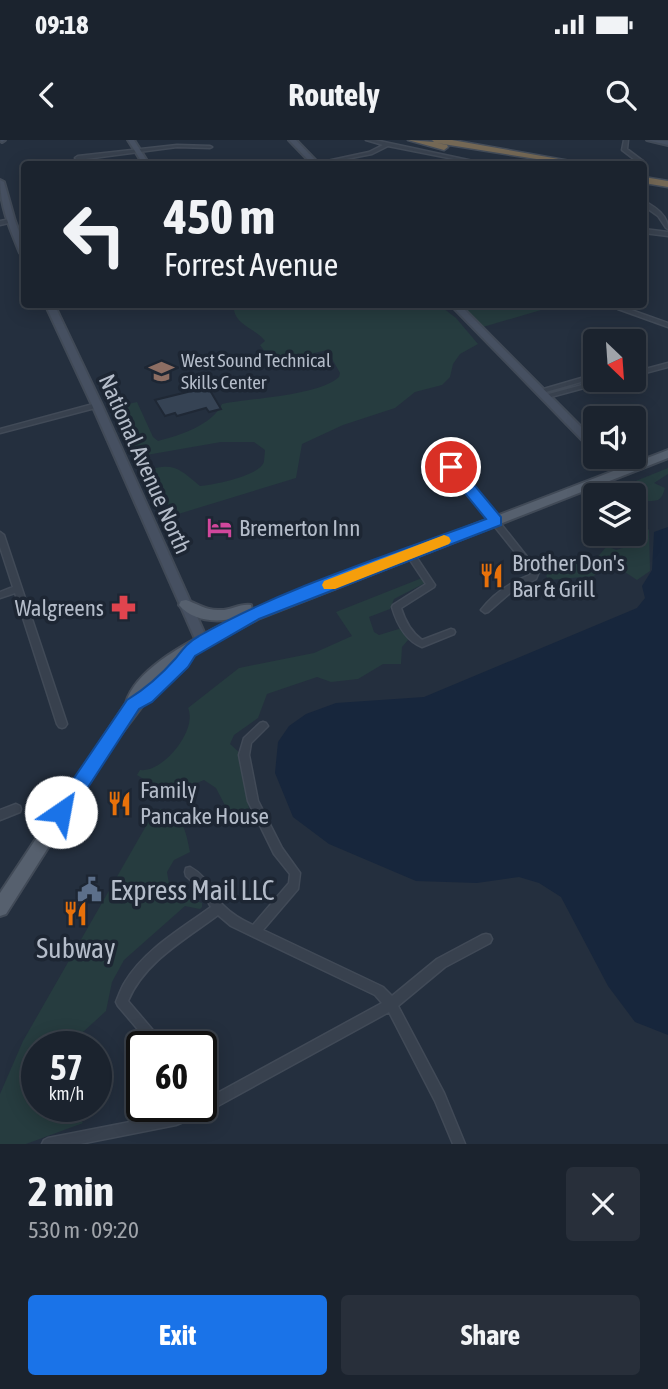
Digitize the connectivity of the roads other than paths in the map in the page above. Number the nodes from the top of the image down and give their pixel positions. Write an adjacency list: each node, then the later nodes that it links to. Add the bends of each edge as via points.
1 (131, 140): 12 (main road)
2 (292, 140): 15 (main road)
3 (368, 140): 10 (street)
4 (402, 140): 8 (highway)
5 (412, 140): 8 (highway)
6 (626, 140): 20 (street, via 624,149)
7 (650, 140): 9 (main road)
8 (439, 143): 18 (highway); 19 (highway)
9 (668, 143)
10 (386, 145): 16 (street); 17 (street)
11 (210, 147): 12 (street)
12 (137, 151): 13 (street); 14 (main road)
13 (78, 158)
14 (144, 161)
15 (313, 161)
16 (331, 161)
17 (462, 161)
18 (534, 161)
19 (562, 161)
20 (640, 161)
21 (647, 174): 22 (highway)
22 (668, 178)
23 (647, 180): 25 (highway)
24 (0, 182): 27 (main road)
25 (668, 184)
26 (647, 205): 29 (street)
27 (11, 222): 28 (street); 32 (main road)
28 (0, 223)
29 (668, 227)
30 (647, 231): 31 (street)
31 (668, 234)
32 (21, 246)
33 (51, 308): 42 (main road, National Avenue North)
34 (458, 308): 41 (main road)
35 (620, 308): 36 (street)
36 (668, 325)
37 (668, 365): 38 (street)
38 (646, 371)
39 (583, 380): 41 (street)
40 (583, 385): 41 (street)
41 (544, 394): 44 (main road)
42 (97, 405): 43 (street); 55 (main road, National Avenue North)
43 (0, 431)
44 (583, 435)
45 (438, 450): 49 (street)
46 (668, 454): 48 (main road)
47 (617, 469): 48 (main road)
48 (620, 472): 49 (main road)
49 (496, 521): 51 (main road); 56 (street, via 535,572)
50 (0, 536): 52 (street)
51 (410, 554): 54 (main road); 57 (street, via 431,585 396,607 400,618 422,644)
52 (17, 589): 53 (street); 59 (street)
53 (0, 595)
54 (297, 597): 55 (main road, via 265,601 233,615 215,617); 58 (main road)
55 (186, 605): 58 (main road, National Avenue North)
56 (485, 610)
57 (451, 632)
58 (202, 641): 64 (main road, via 133,705)
59 (62, 724)
60 (263, 726): 66 (street, via 247,741 244,755 253,801 278,851 295,873 294,886)
61 (16, 809): 62 (street)
62 (0, 816)
63 (190, 872): 65 (street)
64 (0, 908)
65 (218, 908): 66 (street, via 235,922); 69 (street, via 140,970 126,988 122,1002)
66 (256, 930): 68 (street, via 379,991)
67 (486, 939): 68 (street, via 441,963)
68 (391, 1004): 70 (street); 73 (street)
69 (146, 1031)
70 (217, 1098)
71 (161, 1122): 72 (street)
72 (48, 1144)
73 (459, 1144)

